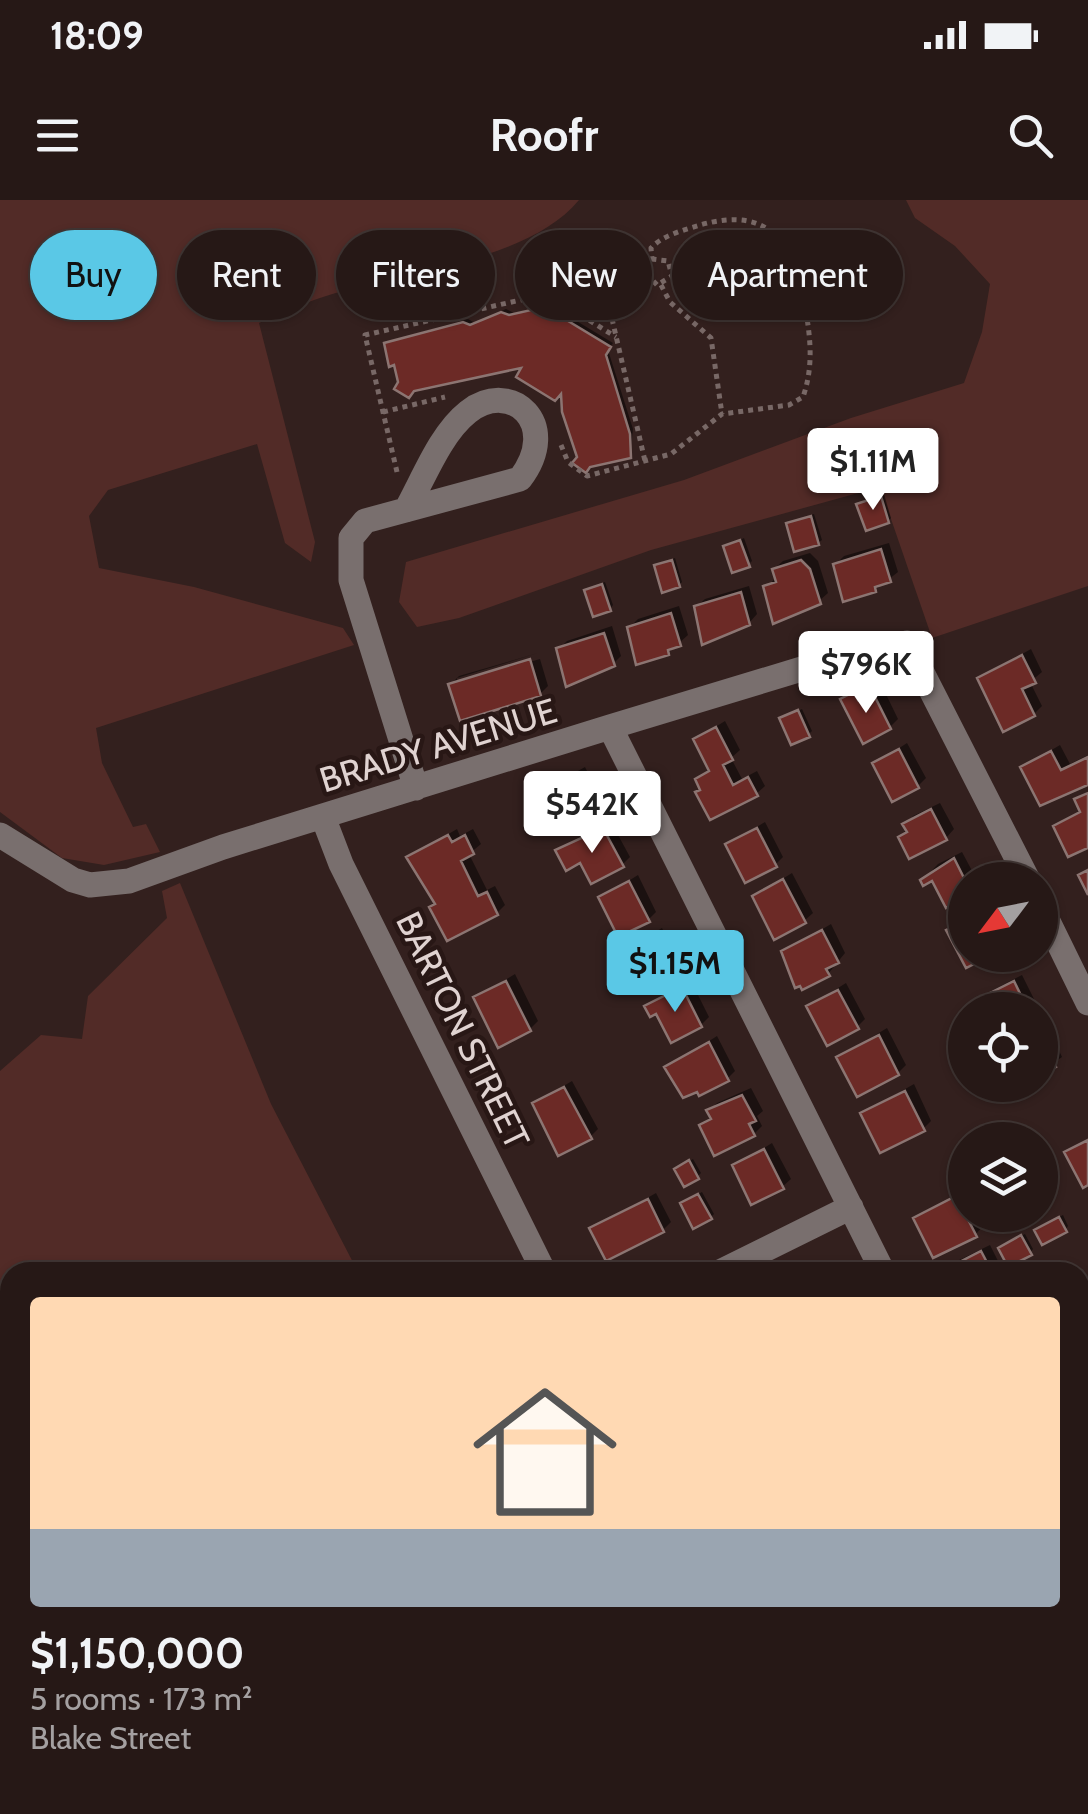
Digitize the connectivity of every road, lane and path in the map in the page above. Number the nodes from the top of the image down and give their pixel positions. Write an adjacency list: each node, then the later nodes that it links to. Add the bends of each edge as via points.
1 (652, 247): 9 (path, via 717,220 739,218 780,237 794,260 810,341 810,377 802,397 789,405)
2 (652, 259): 4 (path, via 668,260 672,268)
3 (652, 282): 4 (path)
4 (661, 284): 9 (path, via 670,302 711,338)
5 (515, 300): 12 (path, via 365,335)
6 (589, 320): 8 (path)
7 (612, 320): 8 (path)
8 (616, 337): 11 (path)
9 (722, 414): 11 (path, via 671,454)
10 (559, 433): 11 (path, via 563,455 587,476)
11 (644, 461)
12 (398, 478)
13 (406, 510): 13 (street, via 467,413 498,401 527,413 538,429 538,446 520,480); 15 (street, via 365,521 351,538 351,580)
14 (610, 727): 15 (street, BRADY AVENUE); 18 (street, BRADY AVENUE, via 908,643); 21 (street)
15 (416, 788): 16 (street, BRADY AVENUE)
16 (324, 818): 17 (street, BRADY AVENUE, via 129,881 90,885); 22 (street, BARTON STREET)
17 (0, 835)
18 (1019, 862)
19 (1058, 942): 20 (street)
20 (1088, 1003)
21 (851, 1207): 23 (street); 24 (street)
22 (539, 1262)
23 (740, 1262)
24 (879, 1262)

